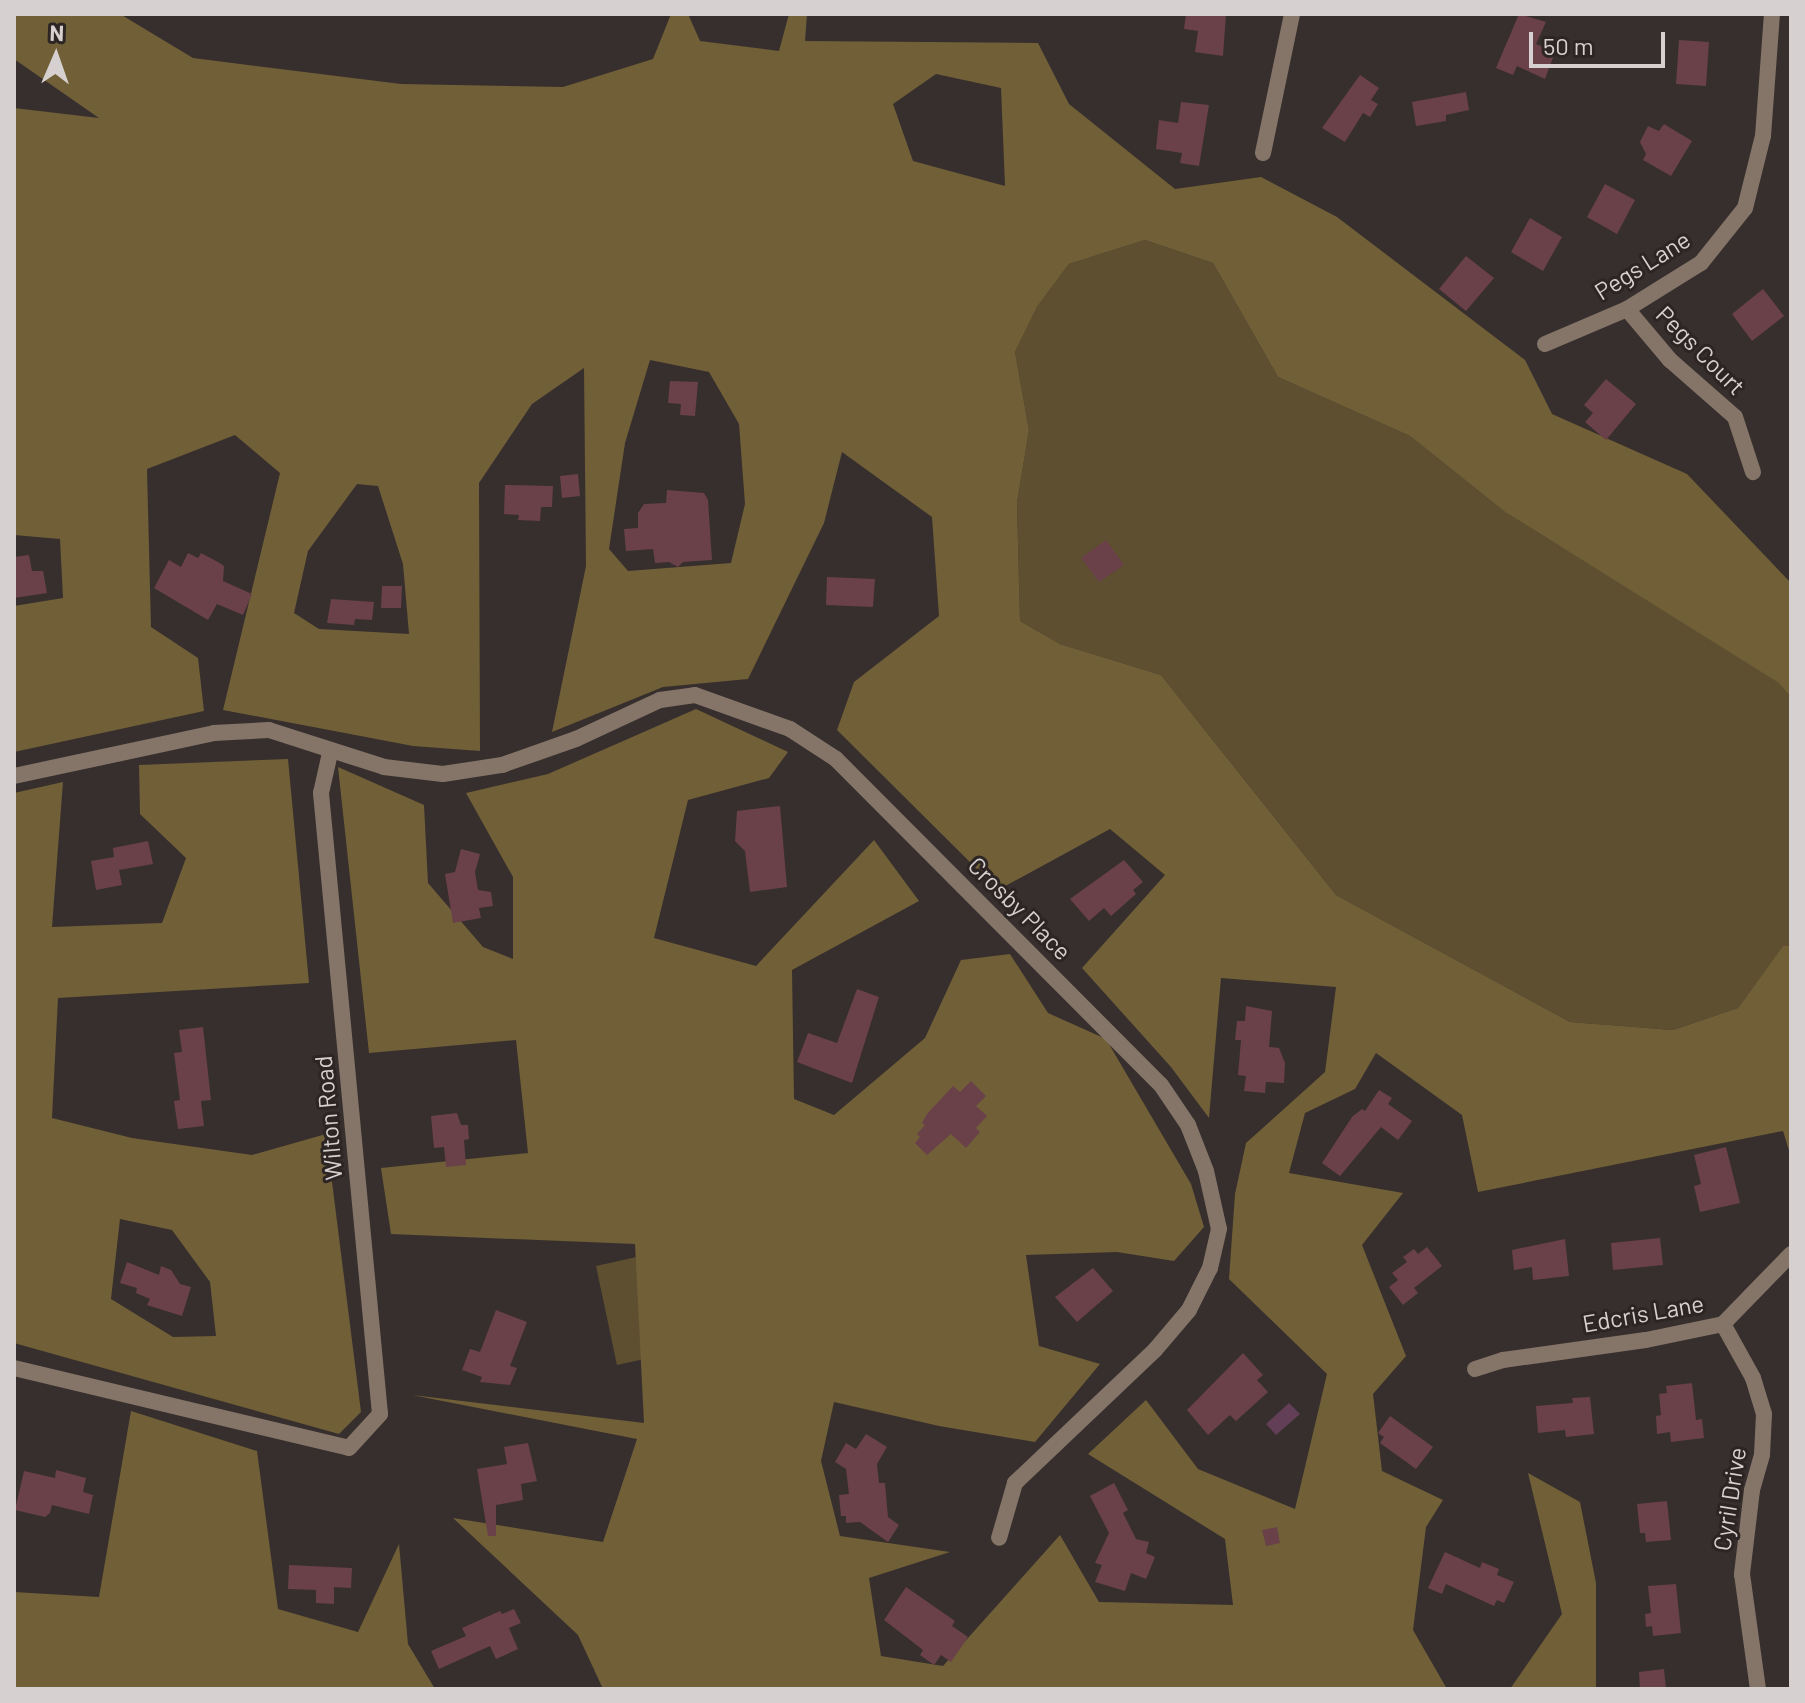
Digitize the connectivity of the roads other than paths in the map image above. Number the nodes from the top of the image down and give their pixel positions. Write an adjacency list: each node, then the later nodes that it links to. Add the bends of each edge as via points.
1 (1292, 14): 3 (street)
2 (1772, 14): 4 (street, Pegs Lane, via 1763,136 1745,208 1701,263)
3 (1263, 153)
4 (1627, 309): 5 (street, Pegs Lane); 6 (street, Pegs Court, via 1670,360 1735,417)
5 (1545, 344)
6 (1753, 472)
7 (330, 753): 8 (street, via 269,730 214,733); 11 (street, Wilton Road, via 321,793 380,1414 349,1448); 13 (street, Crosby Place, via 443,774 502,765 576,739 660,700 695,695 747,711 790,729 836,759 1161,1085 1188,1125 1206,1171 1219,1229 1210,1268 1189,1310 1155,1350 1015,1483)
8 (14, 776)
9 (1791, 1254): 10 (street, Edcris Lane)
10 (1723, 1324): 12 (street, Edcris Lane); 14 (street, Cyril Drive, via 1753,1378 1764,1414 1742,1574)
11 (14, 1368)
12 (1475, 1369)
13 (999, 1538)
14 (1758, 1689)

